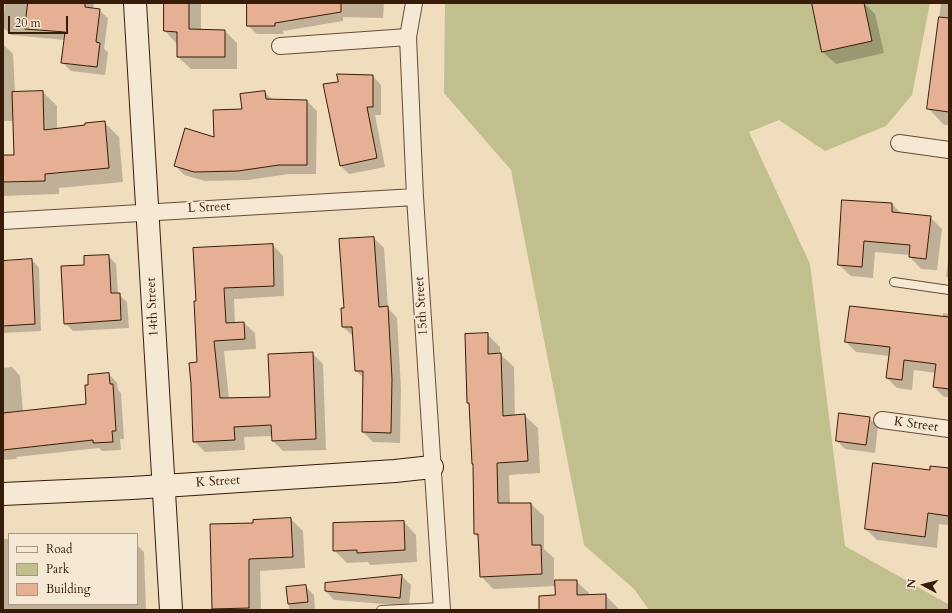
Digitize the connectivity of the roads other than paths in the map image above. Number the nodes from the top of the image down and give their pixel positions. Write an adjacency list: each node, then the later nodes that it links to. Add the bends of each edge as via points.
1 (135, 3): 8 (street, 14th Street)
2 (414, 3): 3 (street, 15th Street)
3 (408, 37): 4 (street); 7 (street, 15th Street)
4 (280, 46)
5 (899, 143): 6 (street)
6 (949, 150)
7 (415, 197): 8 (street, L Street); 14 (street, 15th Street)
8 (147, 212): 9 (street, L Street); 15 (street, 14th Street)
9 (3, 221)
10 (894, 282): 11 (lane)
11 (949, 290)
12 (882, 420): 13 (street, K Street)
13 (949, 429)
14 (432, 467): 15 (street, K Street); 17 (street, 15th Street)
15 (164, 486): 16 (street, K Street); 18 (street, 14th Street)
16 (3, 494)
17 (442, 608): 19 (lane)
18 (171, 610)
19 (381, 610)

